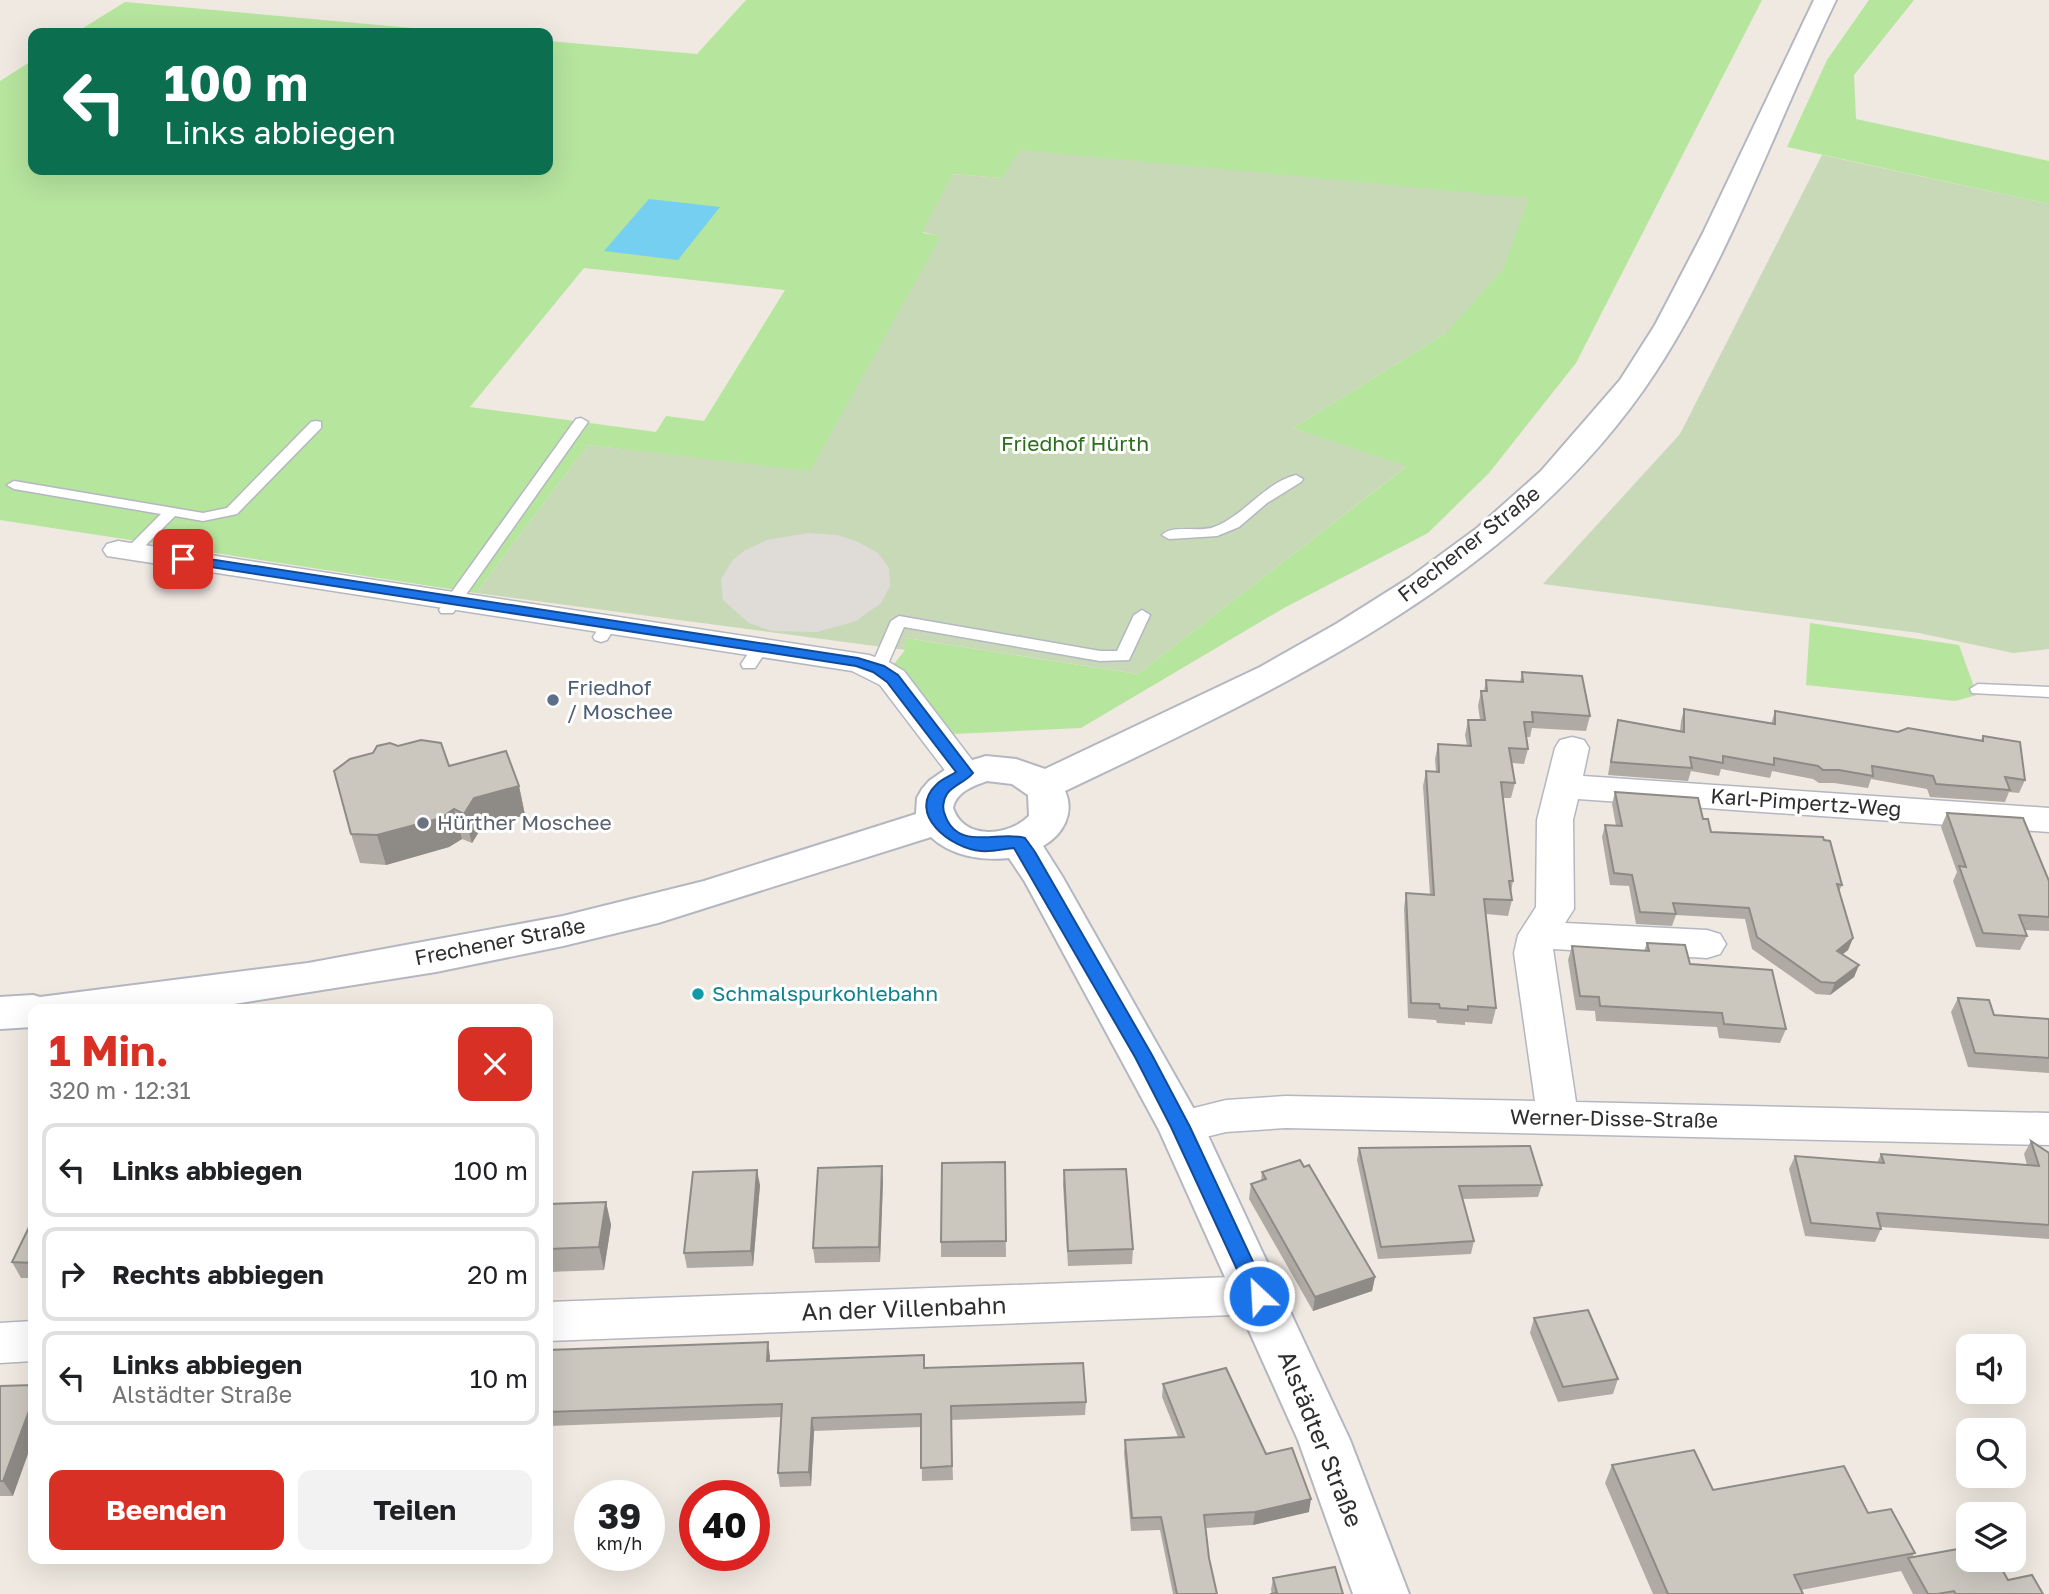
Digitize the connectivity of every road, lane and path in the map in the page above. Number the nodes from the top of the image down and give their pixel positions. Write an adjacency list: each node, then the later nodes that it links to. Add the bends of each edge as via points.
1 (1825, 0): 16 (main road, Frechener Straße, via 1682,307 1641,372 1590,438 1535,496 1363,624 1217,704)
2 (580, 422): 9 (lane)
3 (316, 425): 6 (lane, via 232,511 204,517)
4 (1296, 479): 7 (lane, via 1234,524 1212,533)
5 (14, 485): 6 (lane)
6 (172, 510): 8 (lane)
7 (1169, 535)
8 (124, 551): 9 (street)
9 (450, 605): 11 (street, via 754,656 858,662)
10 (1142, 615): 11 (lane, via 1123,656 1100,656 899,621)
11 (878, 669): 15 (street, via 892,678)
12 (1978, 689): 13 (lane)
13 (2049, 692)
14 (1572, 748): 17 (street)
15 (965, 773): 16 (main road, via 1008,769); 19 (main road, via 936,799)
16 (1042, 786): 20 (main road, via 1051,810 1046,823)
17 (1563, 786): 18 (street, Karl-Pimpertz-Weg); 21 (street, via 1555,820 1555,909)
18 (2049, 820)
19 (939, 821): 20 (main road, via 963,841 981,845); 23 (main road, Frechener Straße, via 699,896 564,931 336,974)
20 (1019, 842): 27 (main road, Alstädter Straße)
21 (1537, 935): 22 (street); 26 (street, via 1533,953)
22 (1707, 944)
23 (118, 1004)
24 (28, 1011): 25 (main road)
25 (0, 1013)
26 (1558, 1117): 27 (street, Werner-Disse-Straße, via 1286,1112 1226,1116); 28 (street, Werner-Disse-Straße)
27 (1181, 1127): 29 (main road, Alstädter Straße)
28 (2049, 1129)
29 (1259, 1296): 30 (street, An der Villenbahn); 33 (main road, Alstädter Straße, via 1324,1440)
30 (553, 1322)
31 (28, 1341): 32 (street)
32 (0, 1343)
33 (1381, 1594)

